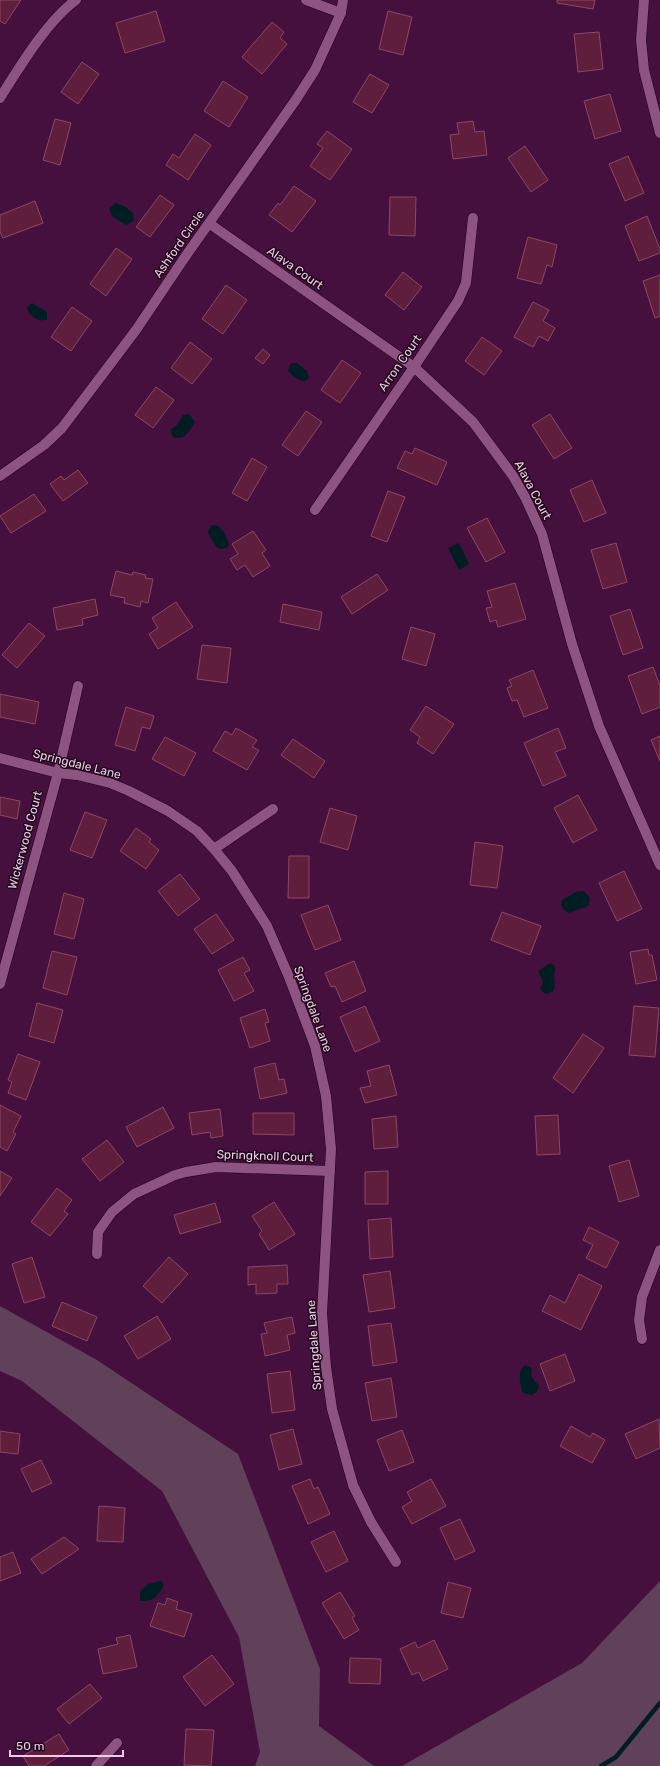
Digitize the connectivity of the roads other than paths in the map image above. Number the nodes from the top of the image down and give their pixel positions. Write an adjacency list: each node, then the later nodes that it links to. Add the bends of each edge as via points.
1 (76, 0): 6 (street, via 45,33 21,64)
2 (306, 0): 5 (street)
3 (342, 0): 5 (street, Ashford Circle)
4 (644, 0): 7 (street, via 644,70)
5 (341, 13): 9 (street, Ashford Circle, via 315,70)
6 (0, 98)
7 (660, 133)
8 (473, 218): 10 (street, Arron Court, via 466,283 458,301)
9 (210, 224): 10 (street, Alava Court); 11 (street, Ashford Circle, via 136,330 62,428 44,445)
10 (414, 367): 12 (street, Arron Court); 18 (street, Alava Court, via 473,422 513,476 525,497 542,534 594,714)
11 (0, 476)
12 (315, 510)
13 (78, 686): 15 (street, Wickerwood Court)
14 (0, 758): 15 (street, Springdale Lane)
15 (58, 773): 17 (street, Springdale Lane, via 96,780 129,791 182,820); 19 (street, Wickerwood Court)
16 (273, 809): 17 (street)
17 (214, 849): 20 (street, Springdale Lane, via 232,870 267,926 315,1046 326,1096 331,1150)
18 (660, 865)
19 (0, 984)
20 (330, 1171): 22 (street, Springknoll Court, via 216,1167 175,1175 134,1194 112,1212 98,1232); 24 (street, Springdale Lane, via 322,1313 332,1409 353,1485 371,1522)
21 (660, 1250): 23 (street, via 642,1297 639,1320)
22 (97, 1254)
23 (642, 1339)
24 (396, 1562)
25 (117, 1743): 26 (street)
26 (96, 1766)

